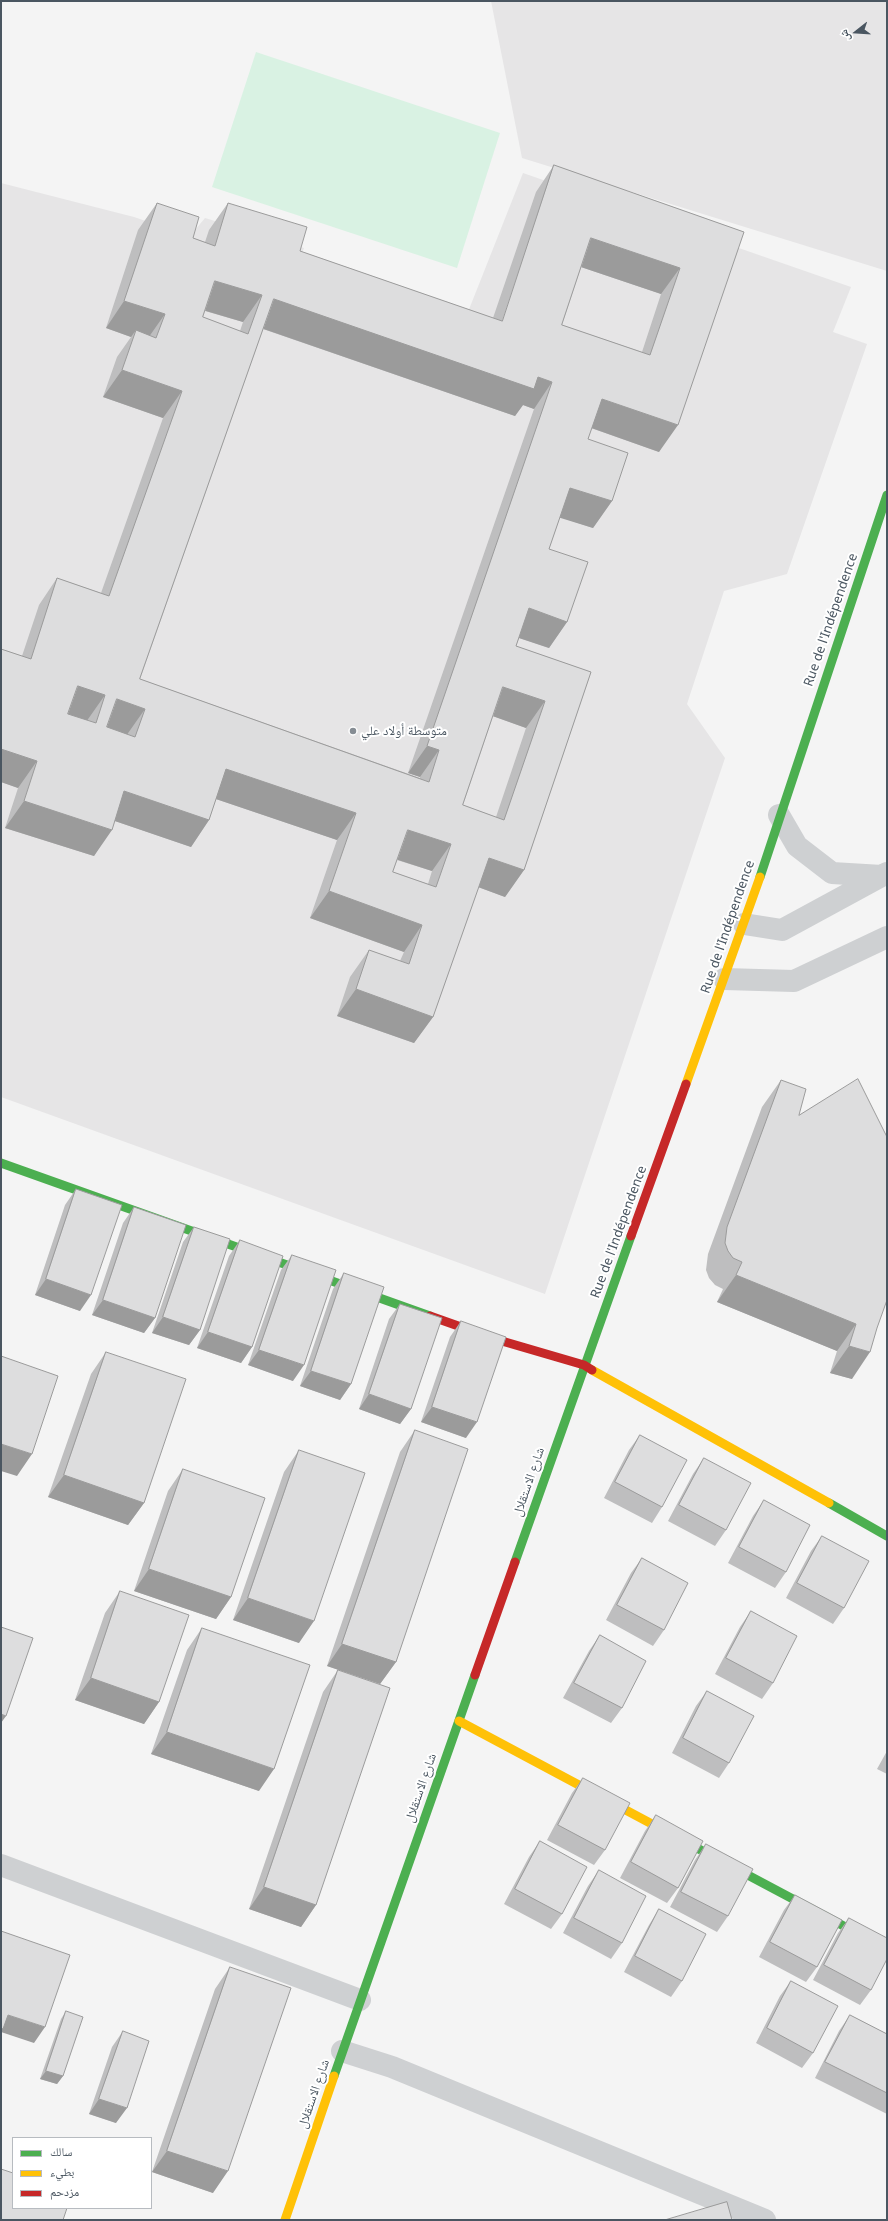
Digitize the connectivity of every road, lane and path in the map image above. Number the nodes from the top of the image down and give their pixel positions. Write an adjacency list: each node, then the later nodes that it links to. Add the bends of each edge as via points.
1 (887, 495): 2 (street, Rue de l'Indépendence)
2 (779, 815): 3 (street, via 797,846 832,872); 4 (street, Rue de l'Indépendence)
3 (885, 874): 4 (street, via 782,930)
4 (744, 924): 6 (street, Rue de l'Indépendence)
5 (887, 936): 6 (street, via 794,981)
6 (724, 978): 8 (street, Rue de l'Indépendence)
7 (1, 1163): 8 (street, via 495,1340)
8 (584, 1365): 9 (street); 10 (street, شارع الاستقلال)
9 (887, 1536)
10 (459, 1721): 12 (street); 13 (street, شارع الاستقلال)
11 (1, 1865): 13 (street)
12 (887, 1949)
13 (360, 2000): 14 (street, شارع الاستقلال)
14 (342, 2051): 15 (street, شارع الاستقلال); 16 (street, via 392,2067)
15 (285, 2220)
16 (765, 2220)

